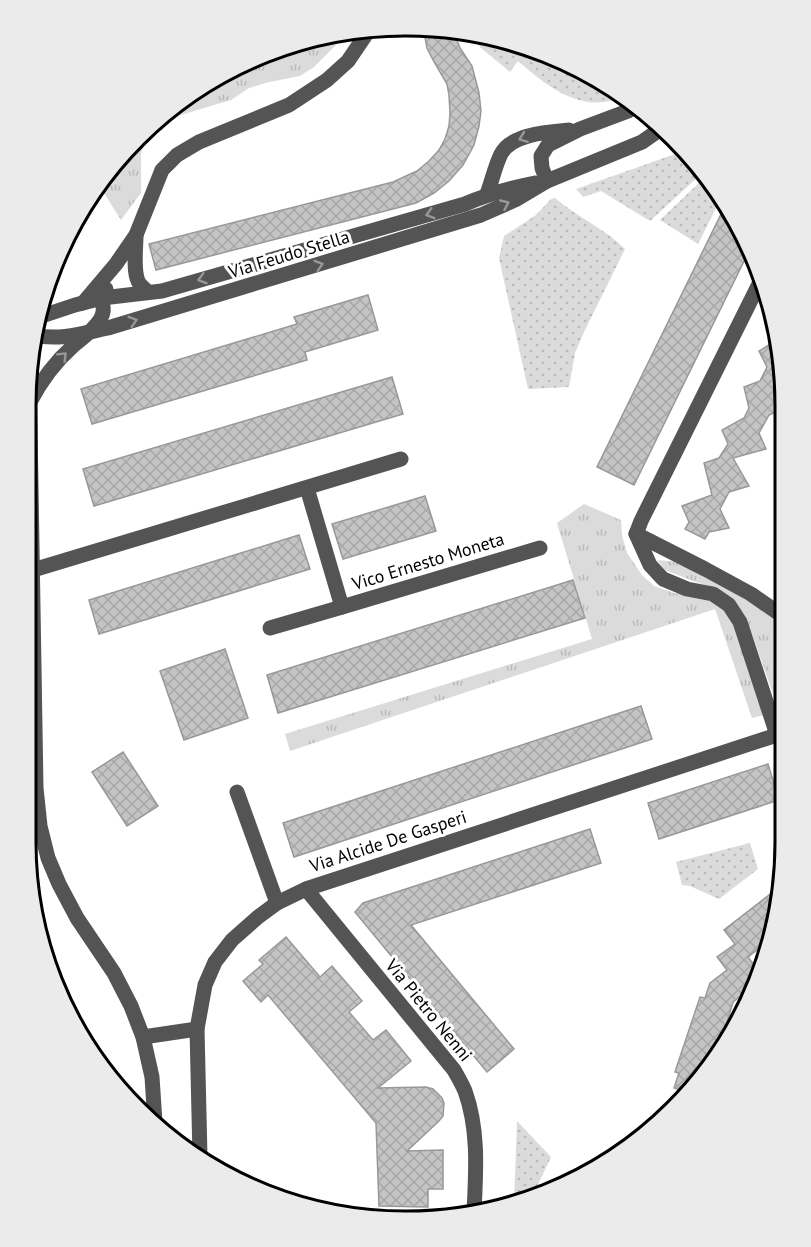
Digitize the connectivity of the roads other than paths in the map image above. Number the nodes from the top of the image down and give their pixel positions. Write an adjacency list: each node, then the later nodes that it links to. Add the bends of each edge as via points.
1 (363, 38): 7 (street, via 348,61 327,80 289,105 177,155 162,170)
2 (628, 111): 3 (street)
3 (580, 129): 5 (street, via 548,145 541,156); 6 (street, one-way to 6, via 534,134 510,143 501,153)
4 (655, 133): 5 (street, Via Feudo Stella, via 642,142)
5 (546, 181): 6 (street, Via Feudo Stella); 15 (street, Via Feudo Stella, one-way to 5, via 481,215)
6 (488, 194): 10 (street, Via Feudo Stella, one-way to 10, via 465,204)
7 (136, 236): 8 (street); 10 (street, via 137,280)
8 (116, 264): 11 (street); 12 (street)
9 (756, 290): 20 (street)
10 (148, 292): 11 (street, Via Feudo Stella)
11 (102, 298): 12 (street, Via Feudo Stella); 15 (street, via 102,317)
12 (83, 303): 13 (street, Via Feudo Stella)
13 (66, 308): 14 (street, Via Feudo Stella); 15 (street, via 67,325)
14 (48, 314)
15 (85, 333): 16 (street, Via Feudo Stella); 17 (street, one-way to 15)
16 (42, 336)
17 (37, 390)
18 (401, 459): 19 (street)
19 (307, 488): 22 (street); 23 (street, Vico Ernesto Moneta)
20 (636, 534): 24 (street, via 751,594); 26 (street, via 650,565 663,579 713,594 729,605 740,622)
21 (540, 548): 23 (street, Vico Ernesto Moneta)
22 (36, 569)
23 (342, 607): 25 (street)
24 (775, 611)
25 (270, 628)
26 (775, 720)
27 (775, 736): 30 (street, Via Alcide De Gasperi)
28 (36, 788): 33 (street, via 40,826 59,884 114,973)
29 (237, 792): 31 (street)
30 (306, 889): 31 (street, Via Alcide De Gasperi); 36 (street, Via Pietro Nenni, via 454,1070 464,1089 474,1132)
31 (278, 903): 32 (street, Via Alcide De Gasperi, via 232,940 214,962 205,985)
32 (197, 1029): 33 (street); 35 (street, Via Alcide De Gasperi)
33 (143, 1037): 34 (street, via 152,1077)
34 (154, 1111)
35 (200, 1149)
36 (474, 1205)

